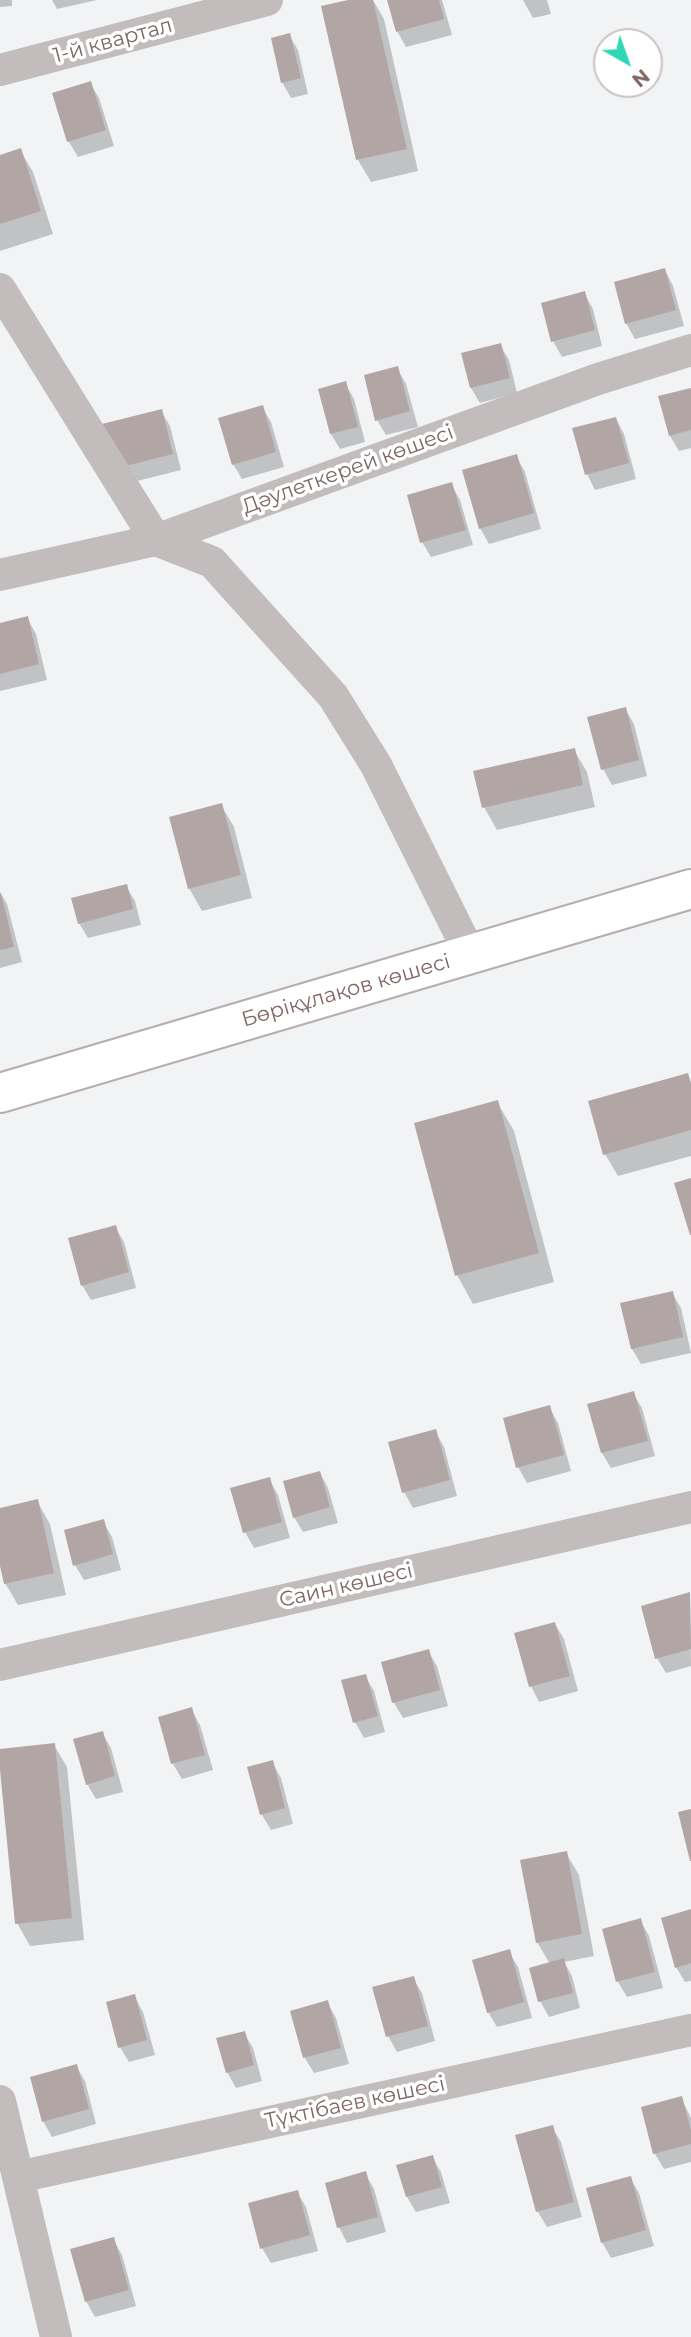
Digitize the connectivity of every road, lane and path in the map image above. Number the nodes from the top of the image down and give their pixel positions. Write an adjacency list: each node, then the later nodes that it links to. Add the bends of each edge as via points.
1 (267, 0): 2 (street, 1-й квартал)
2 (0, 71)
3 (0, 289): 5 (street)
4 (691, 350): 5 (street, Дәулеткерей көшесі, via 598,379)
5 (156, 540): 6 (street, Дәулеткерей көшесі); 8 (street, via 212,562 334,696 376,765)
6 (0, 575)
7 (691, 889): 8 (street, Бөріқұлақов көшесі)
8 (470, 954): 9 (street, Бөріқұлақов көшесі)
9 (0, 1093)
10 (691, 1507): 11 (street, Саин көшесі)
11 (0, 1665)
12 (691, 2030): 14 (street, Түктібаев көшесі)
13 (0, 2101): 14 (street)
14 (18, 2177): 15 (street)
15 (56, 2337)

